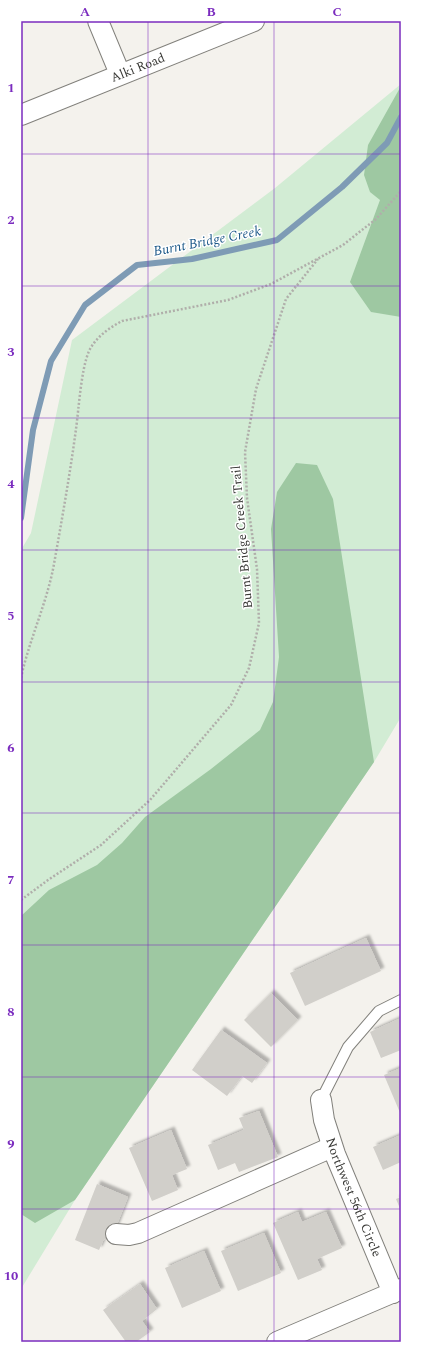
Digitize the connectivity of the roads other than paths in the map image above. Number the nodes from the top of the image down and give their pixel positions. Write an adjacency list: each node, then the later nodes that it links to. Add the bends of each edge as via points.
1 (98, 21): 3 (street)
2 (254, 21): 3 (street, Alki Road)
3 (120, 74): 4 (street, Alki Road)
4 (21, 115)
5 (401, 1000): 6 (lane, via 379,1011 348,1047)
6 (321, 1100): 7 (street, Northwest 56th Circle)
7 (332, 1147): 8 (street, via 138,1233); 9 (street, Northwest 56th Circle)
8 (116, 1234)
9 (397, 1291): 10 (street)
10 (277, 1342)

